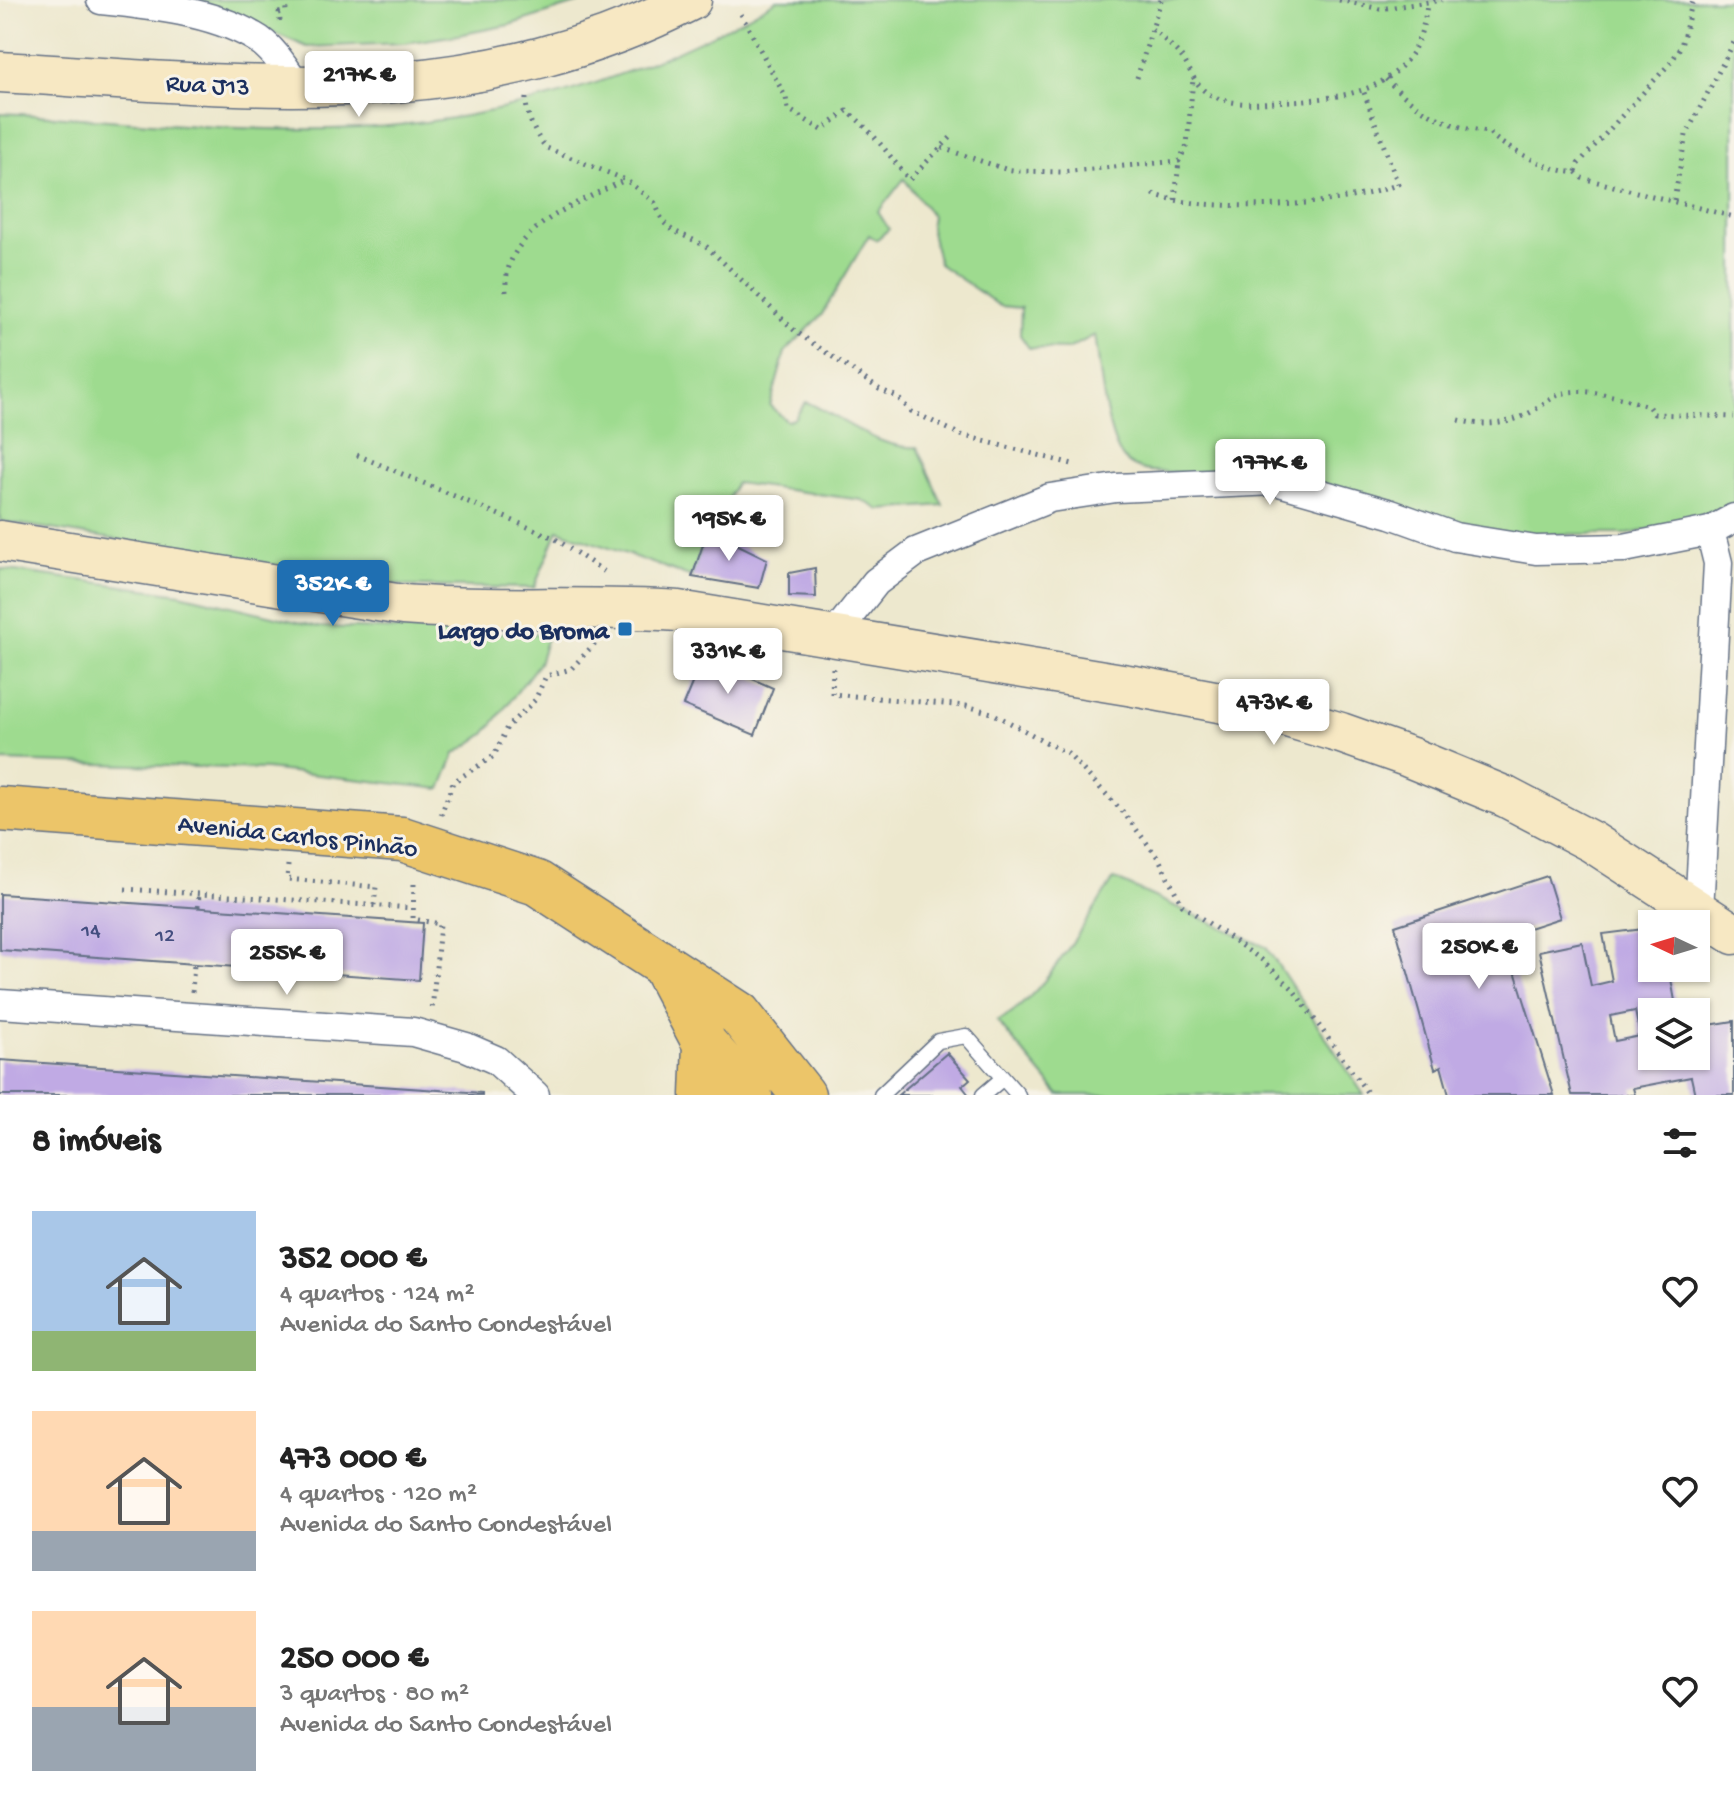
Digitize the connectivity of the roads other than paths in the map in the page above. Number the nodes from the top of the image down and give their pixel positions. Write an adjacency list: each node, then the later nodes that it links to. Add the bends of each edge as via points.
1 (101, 0): 4 (street, via 197,15 254,36)
2 (691, 0): 4 (main road, Rua J13, via 624,30 518,64 409,83)
3 (0, 72): 4 (main road, Rua J13)
4 (298, 87)
5 (1722, 525): 7 (street, via 1624,548 1536,550 1455,537 1276,481 1116,488 1050,498 916,552 876,582); 9 (street)
6 (0, 541): 7 (main road, via 403,605 453,609 620,593 678,611)
7 (834, 635): 9 (main road, via 1267,711 1341,733 1506,797 1592,842)
8 (0, 809): 12 (main road, Avenida Carlos Pinhão, via 402,839 421,866 537,883)
9 (1699, 910)
10 (1710, 918): 11 (main road)
11 (1734, 934)
12 (663, 964): 14 (main road, Avenida Carlos Pinhão); 19 (main road, Avenida Carlos Pinhão, via 739,1014)
13 (0, 1004): 16 (street, via 413,1032 496,1060)
14 (705, 1044): 17 (main road); 18 (main road, Avenida Carlos Pinhão)
15 (1003, 1078): 20 (lane, via 966,1036 938,1041); 21 (lane); 22 (lane)
16 (535, 1095)
17 (703, 1095)
18 (750, 1095)
19 (803, 1095)
20 (881, 1095)
21 (983, 1095)
22 (1018, 1095)

